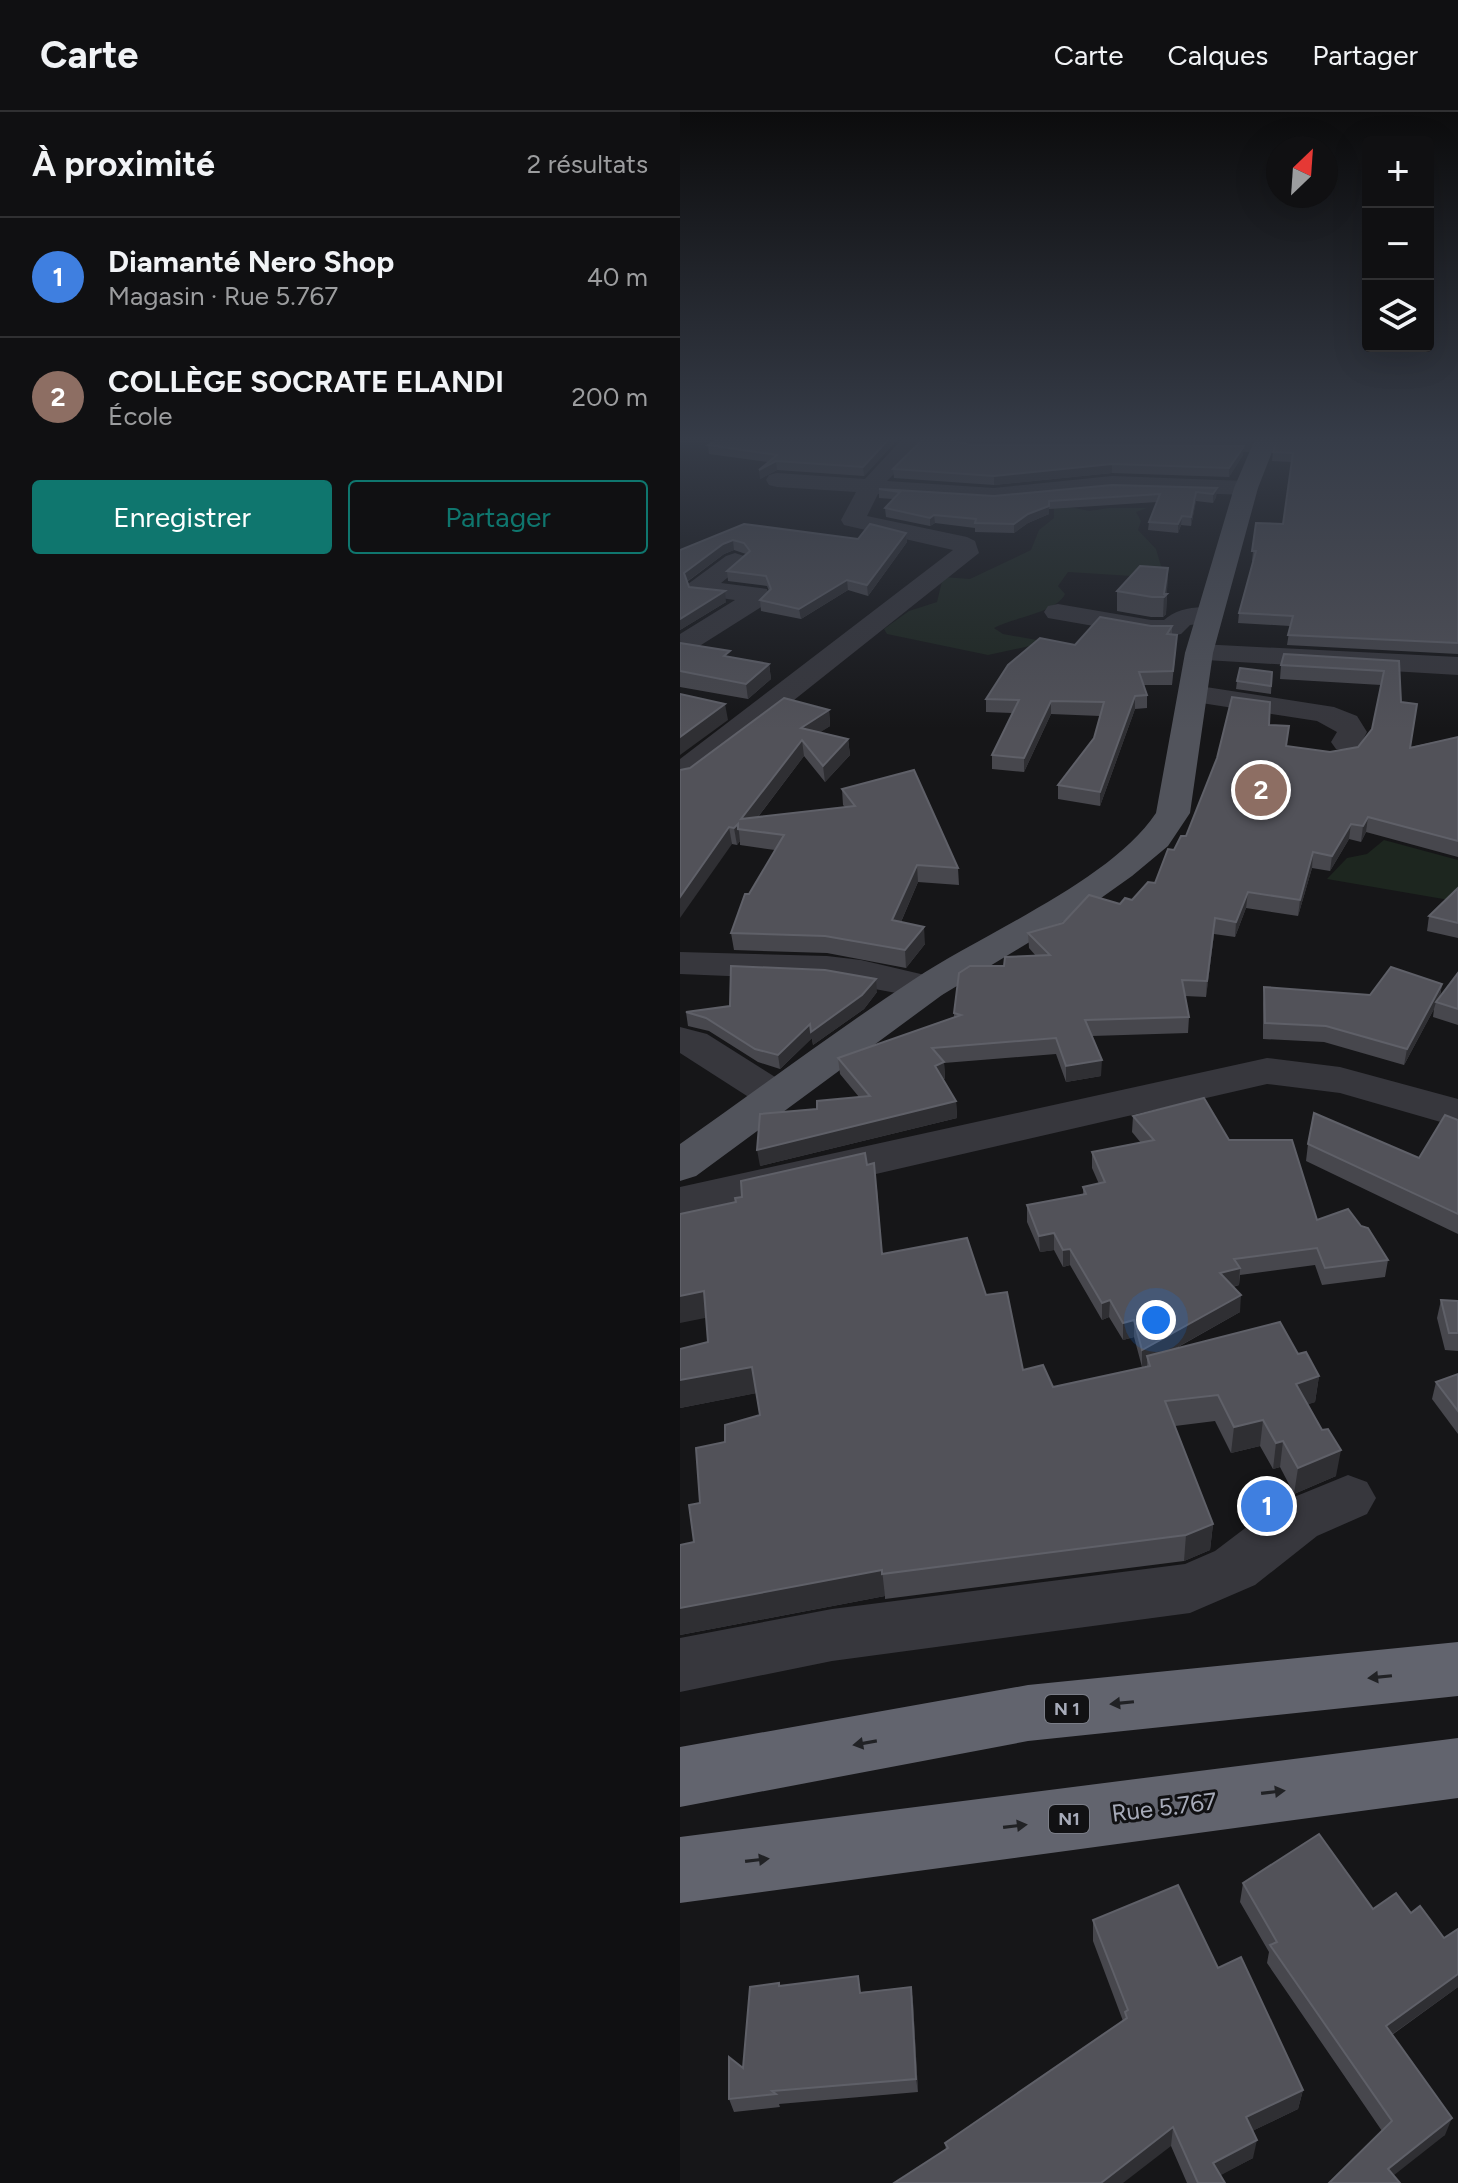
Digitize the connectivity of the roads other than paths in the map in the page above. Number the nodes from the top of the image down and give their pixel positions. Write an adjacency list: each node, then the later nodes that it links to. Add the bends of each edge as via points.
1 (925, 536): 11 (street, via 958,542 968,550)
2 (1232, 536): 5 (main road)
3 (735, 561): 6 (street, via 700,588 748,592 757,598)
4 (1058, 612): 5 (street, via 1151,628 1171,628 1182,618)
5 (1209, 615): 7 (main road)
6 (680, 646)
7 (1199, 653): 8 (street); 9 (main road)
8 (1458, 666)
9 (1193, 694): 12 (street, via 1323,713 1346,722 1352,732); 15 (main road, via 1173,813 1156,839 1081,895)
10 (721, 706): 11 (street)
11 (762, 714): 13 (street)
12 (1347, 742)
13 (680, 775)
14 (680, 963): 15 (street, via 827,968)
15 (928, 987): 17 (main road)
16 (680, 1039): 17 (street)
17 (776, 1096): 19 (main road)
18 (1458, 1113): 20 (street, via 1340,1078 1267,1071)
19 (680, 1166)
20 (680, 1203)
21 (1348, 1498): 22 (street, via 1297,1520 1235,1568 1190,1588 832,1635)
22 (680, 1665)
23 (1458, 1669): 25 (highway, N 1, one-way to 25, via 1028,1713)
24 (1458, 1768): 26 (highway, Rue 5.767 / N1, one-way to 24)
25 (680, 1777)
26 (680, 1870)

